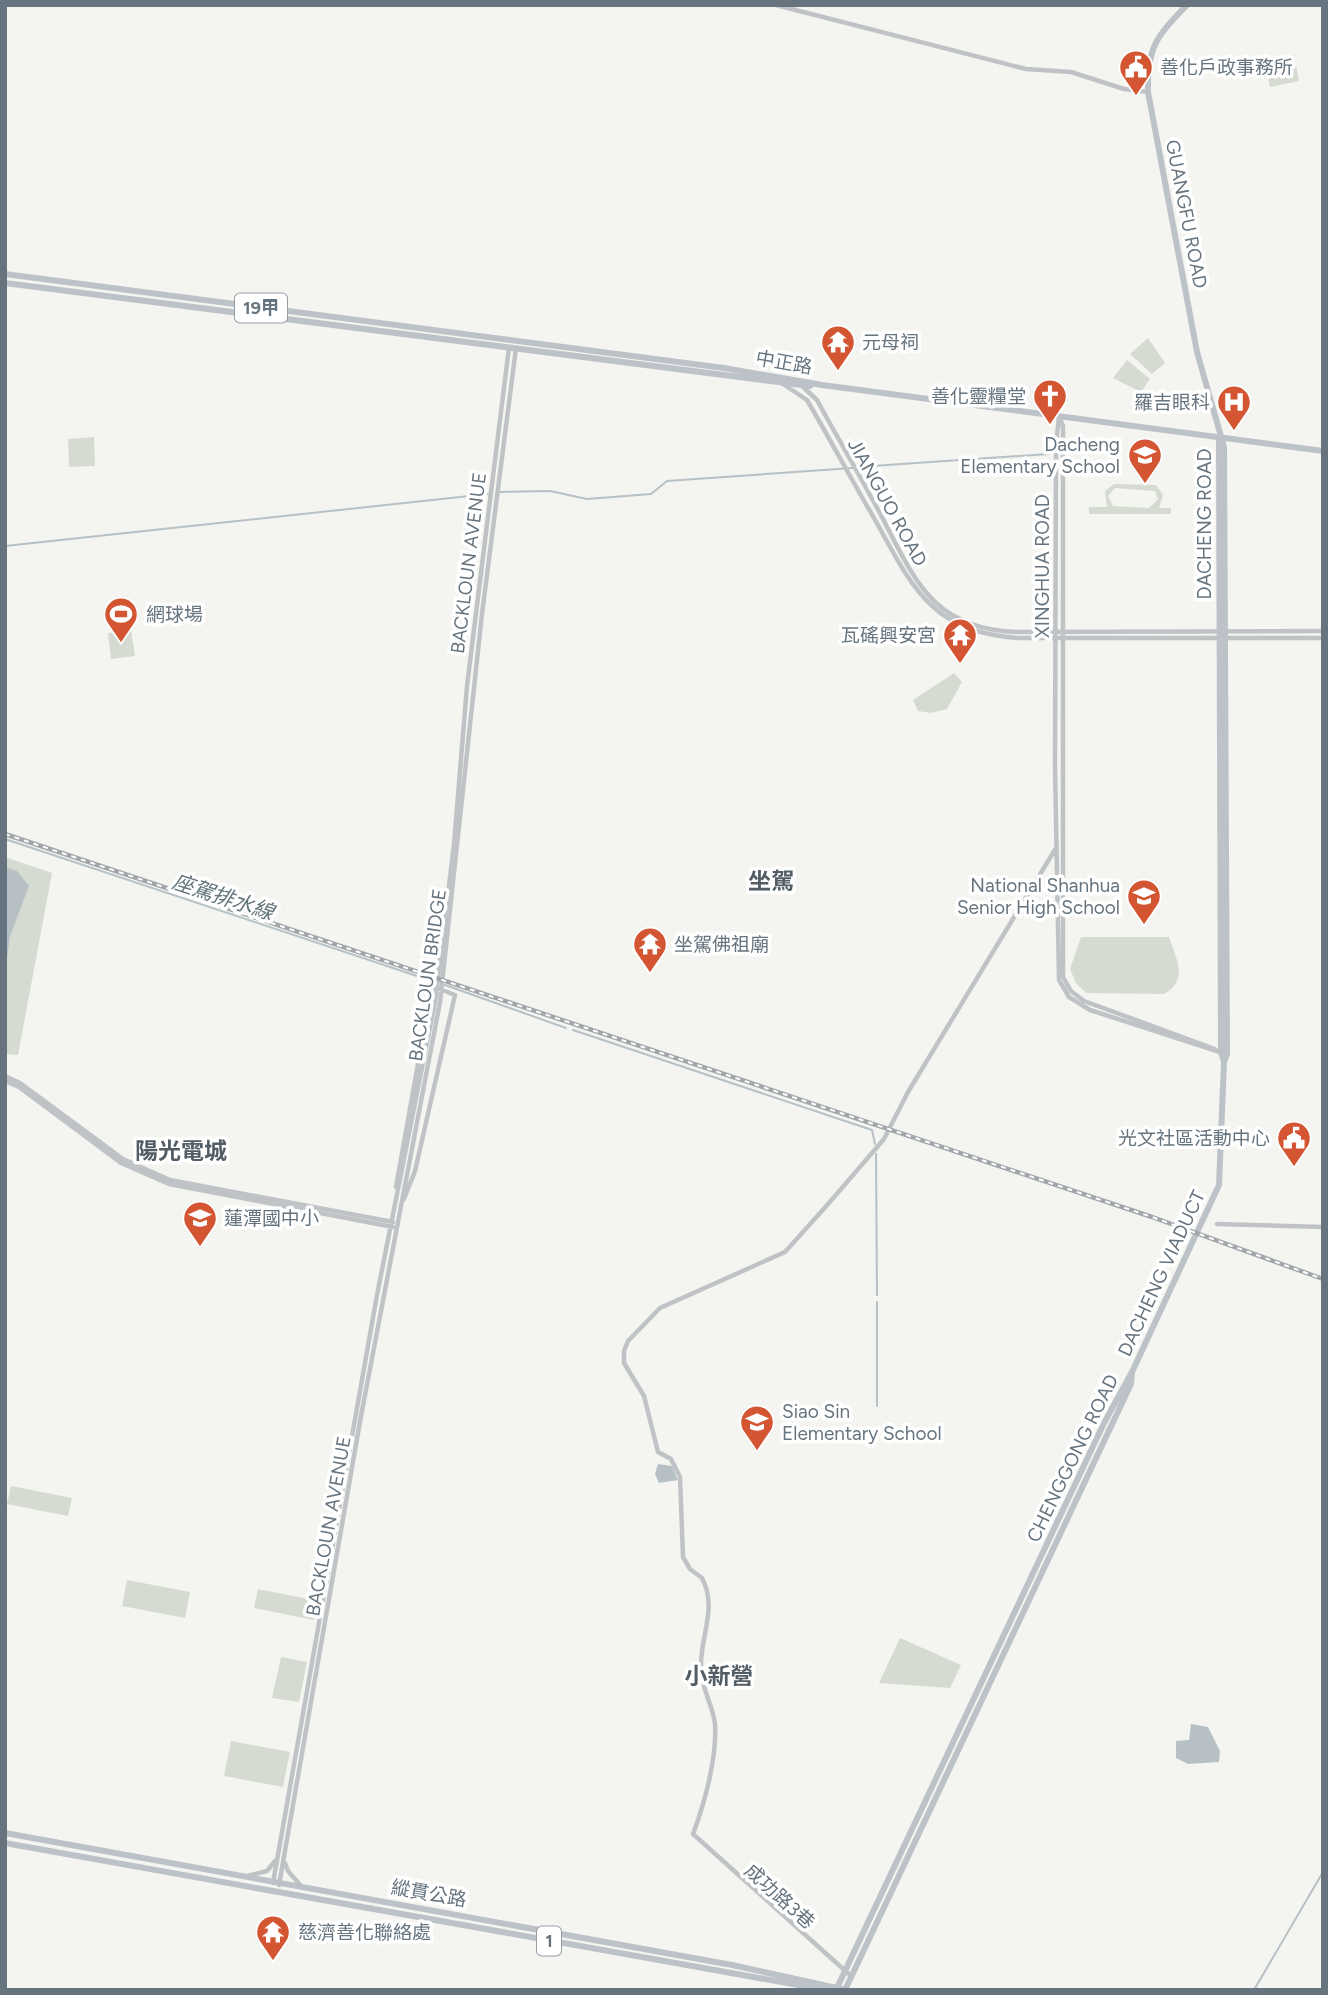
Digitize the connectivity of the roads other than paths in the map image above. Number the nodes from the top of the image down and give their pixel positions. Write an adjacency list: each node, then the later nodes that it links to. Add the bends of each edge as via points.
1 (776, 5): 3 (street, via 1026,69 1071,72)
2 (1187, 5): 3 (main road, GUANGFU ROAD, via 1156,39 1149,60)
3 (1148, 92): 11 (main road, GUANGFU ROAD, via 1197,352)
4 (5, 274): 6 (main road, 19甲)
5 (5, 282): 6 (main road, 19甲)
6 (513, 345): 7 (main road, 中正路 / 19甲); 17 (street, BACKLOUN AVENUE)
7 (779, 379): 8 (main road, 中正路 / 19甲); 9 (main road, 中正路 / 19甲); 15 (street, JIANGUO ROAD, via 807,400 907,580 930,606 957,624 987,634)
8 (822, 385): 9 (main road, 中正路 / 19甲); 10 (main road, 19甲)
9 (802, 386): 15 (street, JIANGUO ROAD, via 814,396 911,575 943,608 993,630)
10 (1059, 416): 11 (main road, 19甲); 15 (street, XINGHUA ROAD)
11 (1219, 439): 12 (main road, 19甲); 14 (main road, DACHENG ROAD)
12 (1323, 450)
13 (1323, 631): 14 (street, JIANGUO ROAD)
14 (1222, 634): 15 (street, JIANGUO ROAD); 16 (street, JIANGUO ROAD); 19 (main road, DACHENG ROAD)
15 (1059, 636): 18 (street, XINGHUA ROAD); 19 (street, XINGHUA ROAD, via 1065,981 1084,1001)
16 (1323, 638)
17 (461, 788): 21 (street, BACKLOUN BRIDGE, via 446,964)
18 (1056, 848): 19 (street, XINGHUA ROAD, via 1058,971 1066,993 1090,1010); 35 (street, 成功路3巷, via 884,1139 837,1194 785,1252 657,1310 625,1348 624,1363 644,1396 657,1450 671,1459 680,1477 683,1557 703,1579 709,1601 700,1664 715,1732 693,1834)
19 (1224, 1053): 27 (main road, DACHENG VIADUCT, via 1219,1185)
20 (5, 1079): 25 (street, via 121,1164 169,1184)
21 (406, 1164): 22 (street, BACKLOUN AVENUE); 23 (street, BACKLOUN AVENUE)
22 (393, 1210): 23 (street, via 432,986 455,995 415,1171); 25 (street, BACKLOUN AVENUE)
23 (399, 1213): 25 (street, BACKLOUN AVENUE)
24 (1217, 1224): 26 (street)
25 (394, 1225): 30 (street, BACKLOUN AVENUE)
26 (1323, 1227)
27 (1132, 1372): 35 (main road, CHENGGONG ROAD, via 1104,1423)
28 (5, 1833): 31 (main road, 縱貫公路 / 1)
29 (5, 1843): 34 (main road, 縱貫公路 / 1)
30 (282, 1854): 31 (street, via 267,1871); 32 (street, BACKLOUN AVENUE); 33 (street, via 288,1871)
31 (246, 1876): 32 (main road, 縱貫公路 / 1)
32 (277, 1882): 33 (main road, 縱貫公路 / 1); 34 (street, BACKLOUN AVENUE)
33 (301, 1886): 36 (main road, 縱貫公路 / 1)
34 (275, 1892): 37 (main road, 縱貫公路 / 1)
35 (848, 1974): 36 (main road, CHENGGONG ROAD)
36 (842, 1989)
37 (826, 1990)

